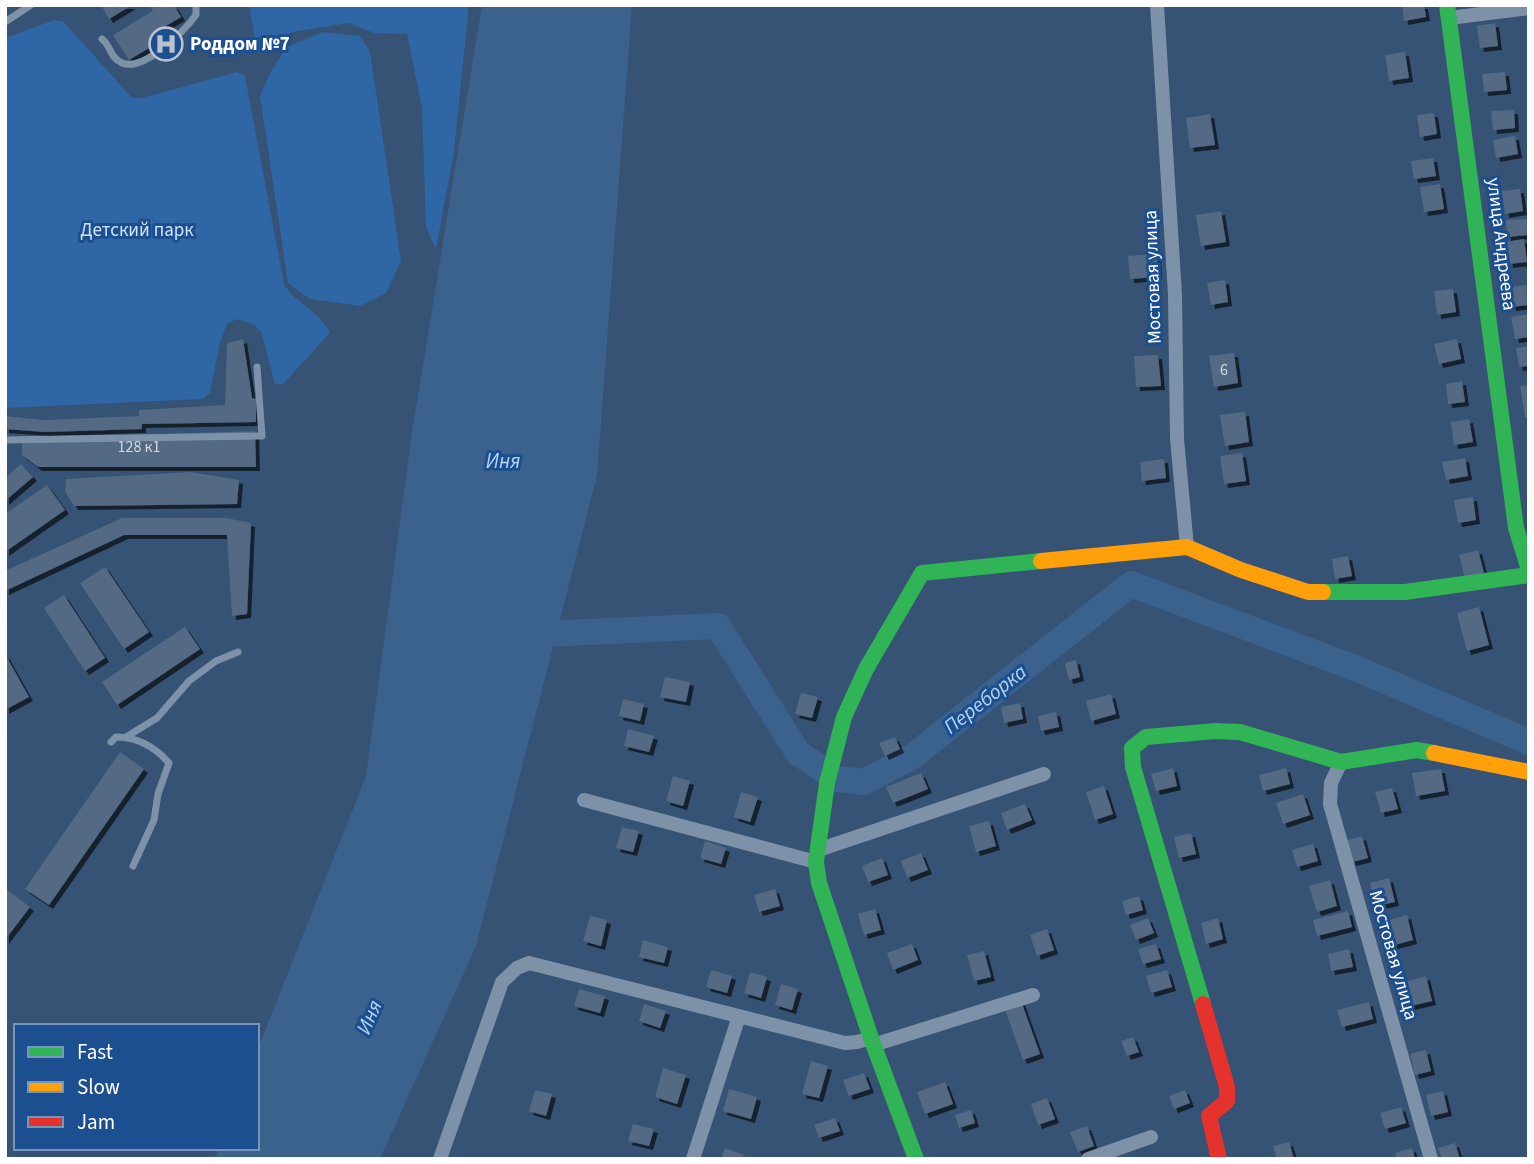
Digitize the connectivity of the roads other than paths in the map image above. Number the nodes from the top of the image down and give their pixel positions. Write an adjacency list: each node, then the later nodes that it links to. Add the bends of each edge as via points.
1 (32, 5): 6 (lane)
2 (196, 5): 7 (lane, via 196,15 186,29 144,62 124,64 112,56)
3 (1157, 5): 10 (street, Мостовая улица, via 1175,295 1177,439)
4 (1529, 8): 5 (street)
5 (1448, 12): 11 (street, улица Андреева, via 1516,528)
6 (5, 22)
7 (102, 39)
8 (257, 367): 9 (lane, via 262,436)
9 (5, 440)
10 (1187, 547): 11 (street, via 1308,592 1405,592); 19 (street, via 922,573 866,669 845,717 828,783)
11 (1529, 572)
12 (239, 652): 13 (lane, via 216,661 189,681 157,718)
13 (126, 737): 14 (lane); 20 (lane, via 155,748 169,763 154,820)
14 (111, 742)
15 (1341, 762): 16 (street, via 1417,750); 29 (street, via 1240,732 1146,737 1132,748 1133,767 1227,1087 1227,1101 1209,1115); 30 (street, Мостовая улица, via 1331,783 1331,804)
16 (1529, 772)
17 (1044, 775): 19 (street)
18 (584, 800): 19 (street)
19 (817, 855): 23 (street, via 819,883)
20 (133, 866)
21 (1033, 995): 23 (street)
22 (739, 1016): 23 (street, via 845,1042); 26 (street, via 529,963 517,968 502,982); 27 (street)
23 (872, 1042): 25 (street)
24 (1151, 1137): 28 (street)
25 (910, 1157)
26 (440, 1159)
27 (694, 1159)
28 (1087, 1159)
29 (1219, 1159)
30 (1430, 1159)

